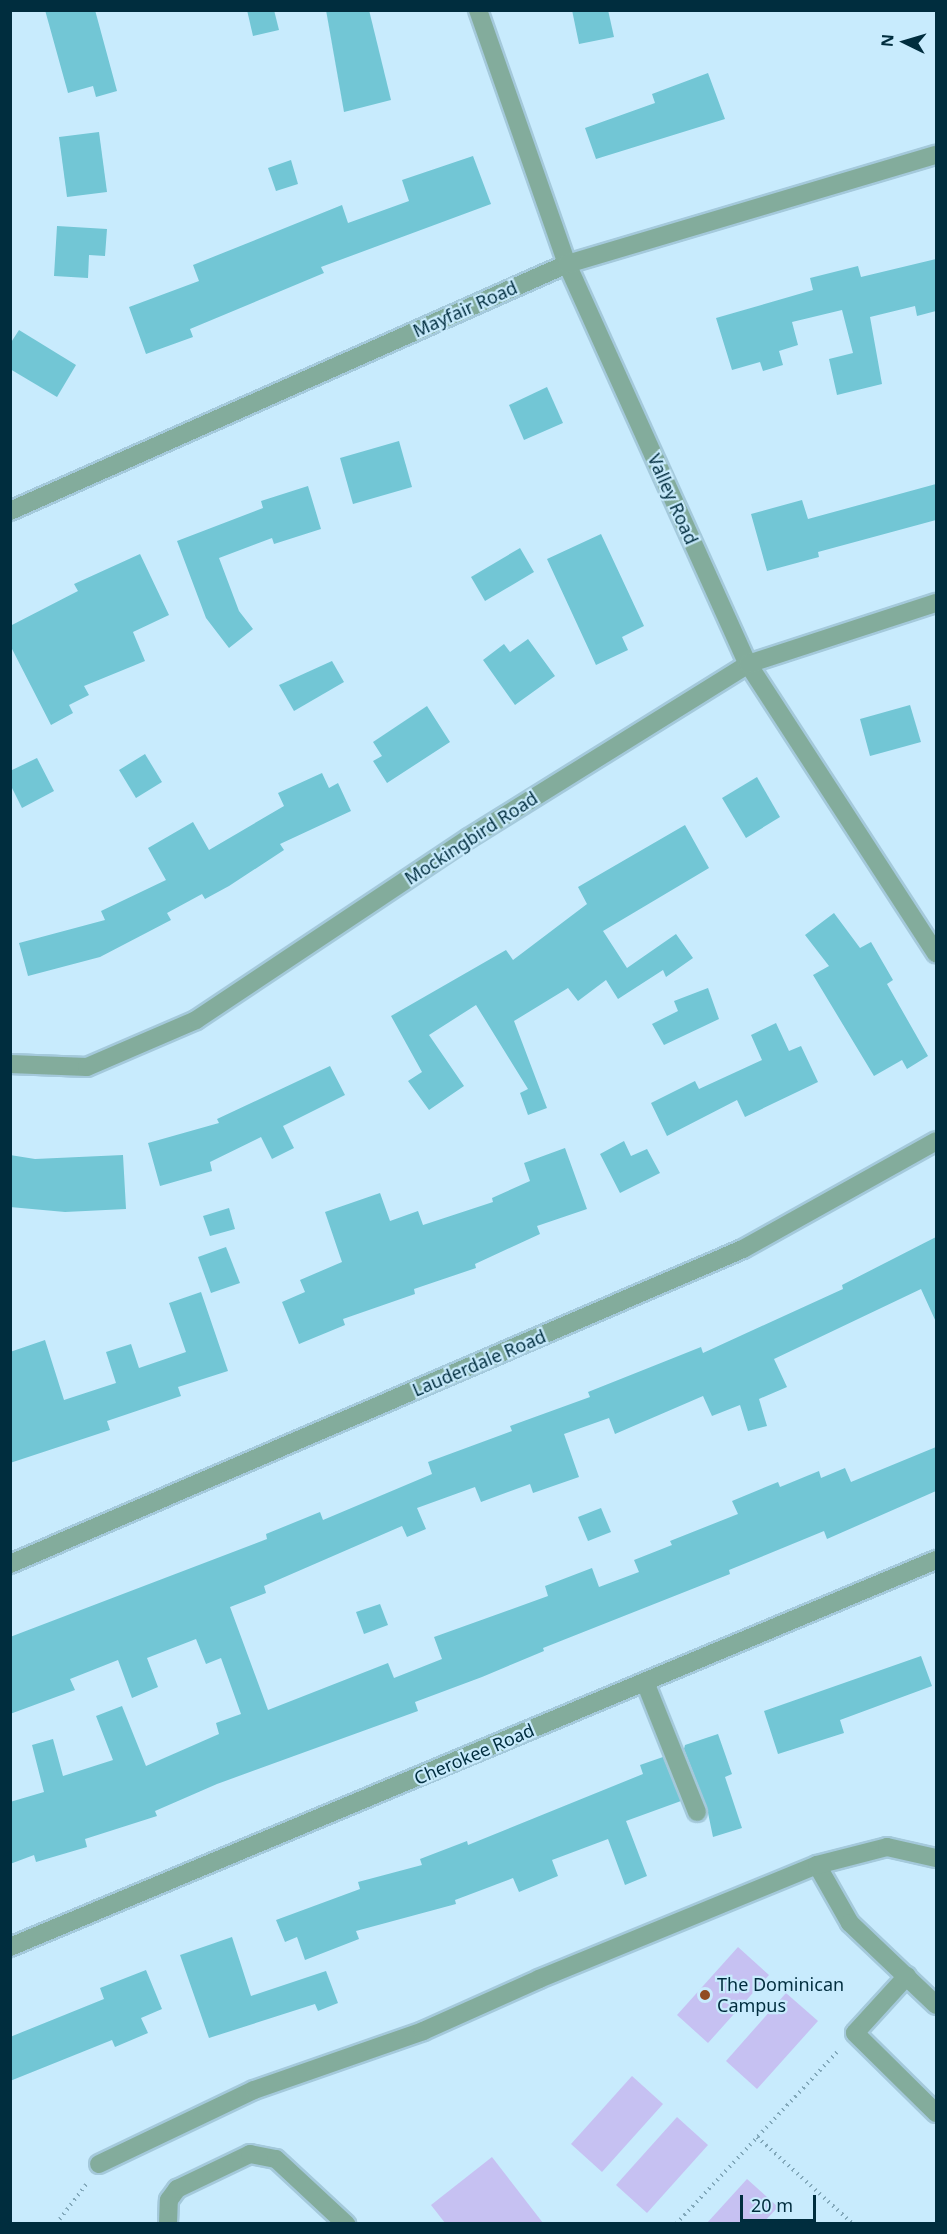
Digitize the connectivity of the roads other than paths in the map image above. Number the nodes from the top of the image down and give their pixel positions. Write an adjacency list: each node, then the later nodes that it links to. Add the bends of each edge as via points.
1 (478, 10): 3 (street, Valley Road)
2 (936, 155): 3 (street, Mayfair Road)
3 (567, 264): 4 (street, Mayfair Road); 6 (street, Valley Road)
4 (10, 511)
5 (936, 603): 6 (street, Mockingbird Road)
6 (748, 664): 7 (street, Valley Road); 8 (street, Mockingbird Road, via 469,838 196,1020 87,1067)
7 (936, 953)
8 (10, 1064)
9 (936, 1141): 11 (street, Lauderdale Road, via 743,1249)
10 (936, 1560): 12 (street, Cherokee Road)
11 (10, 1564)
12 (645, 1682): 13 (street); 16 (street, Cherokee Road)
13 (697, 1812)
14 (936, 1858): 15 (street, via 887,1847)
15 (817, 1865): 17 (street, via 850,1923); 20 (street, via 538,1978 423,2031 254,2090)
16 (10, 1947)
17 (907, 1976): 18 (street); 19 (street, via 855,2033)
18 (936, 2005)
19 (936, 2113)
20 (99, 2164)
21 (168, 2223): 22 (street, via 169,2200 177,2189 250,2154 276,2159)
22 (346, 2223)

